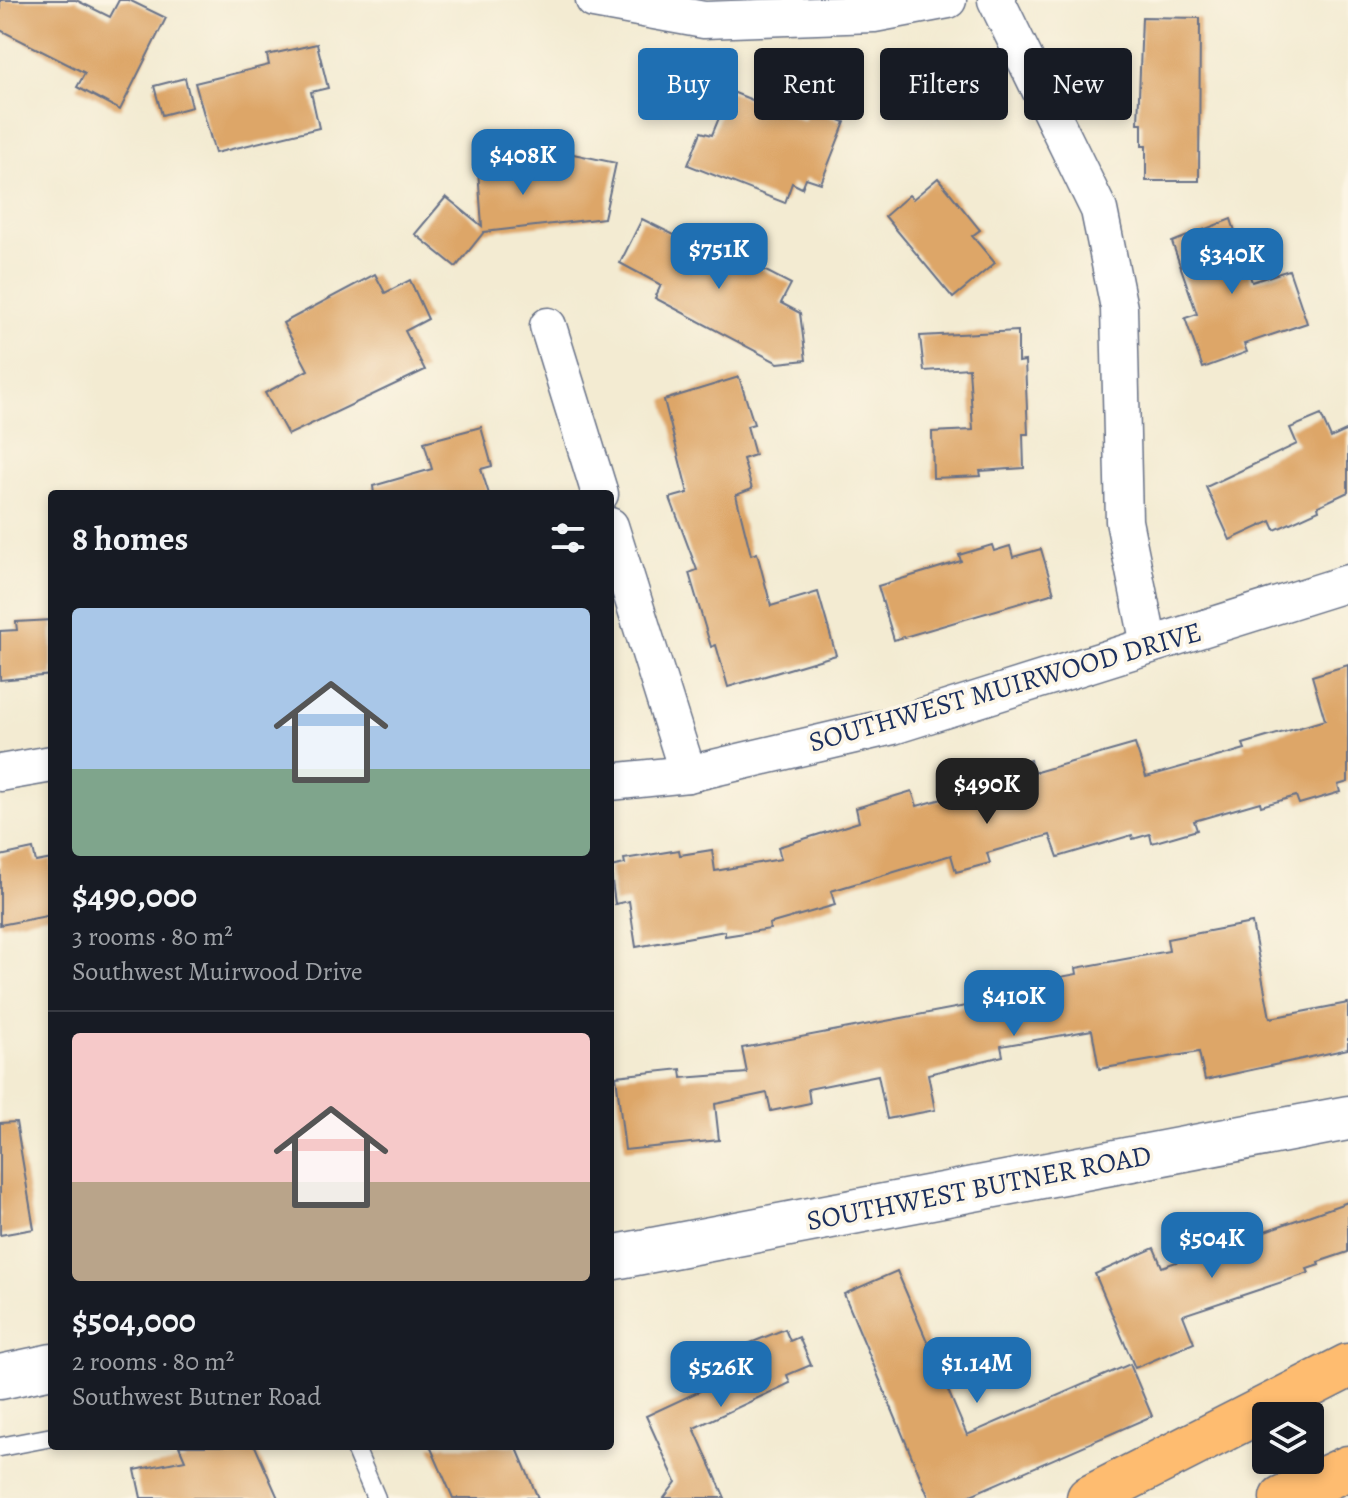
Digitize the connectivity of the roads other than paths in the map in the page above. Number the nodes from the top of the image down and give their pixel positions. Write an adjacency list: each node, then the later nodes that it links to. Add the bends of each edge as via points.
1 (594, 0): 2 (street, via 704,20 874,14)
2 (948, 0)
3 (996, 0): 8 (street, via 1099,210 1119,308 1124,521)
4 (548, 326): 5 (street)
5 (599, 490)
6 (614, 539): 11 (street)
7 (1348, 583): 8 (street, SOUTHWEST MUIRWOOD DRIVE)
8 (1149, 645): 11 (street, SOUTHWEST MUIRWOOD DRIVE, via 893,726)
9 (48, 765): 10 (street)
10 (0, 773)
11 (688, 774): 12 (street, SOUTHWEST MUIRWOOD DRIVE)
12 (614, 782)
13 (1348, 1118): 14 (street, SOUTHWEST BUTNER ROAD)
14 (614, 1257)
15 (1348, 1366): 23 (highway)
16 (48, 1367): 17 (street)
17 (0, 1377)
18 (48, 1438): 19 (lane)
19 (0, 1447)
20 (356, 1450): 22 (lane)
21 (1348, 1468): 24 (highway)
22 (376, 1498)
23 (1089, 1498)
24 (1282, 1498)

